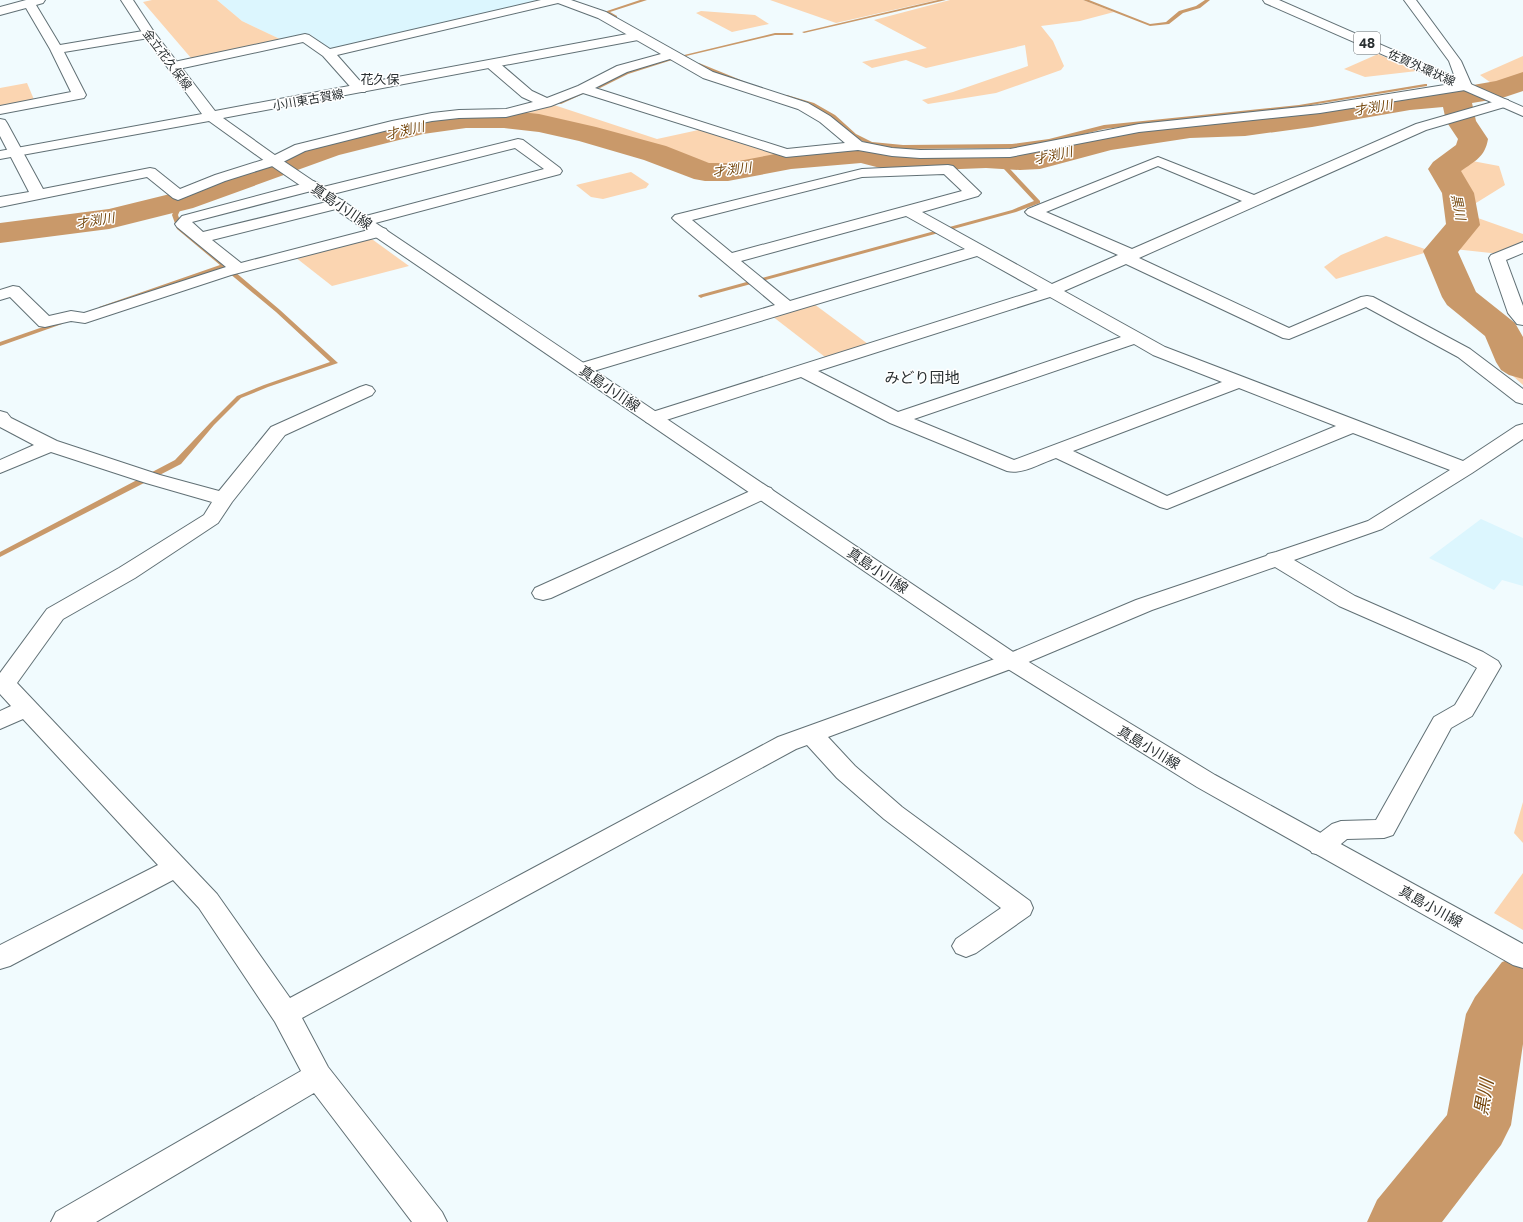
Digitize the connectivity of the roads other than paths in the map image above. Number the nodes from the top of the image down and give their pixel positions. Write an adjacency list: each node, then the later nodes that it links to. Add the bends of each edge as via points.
1 (127, 0): 7 (street, 金立花久保線)
2 (559, 0): 8 (street, via 602,15); 10 (street)
3 (1269, 0): 14 (street, 佐賀外環状線 / 48)
4 (1410, 0): 14 (street, via 1455,61)
5 (34, 1): 6 (street); 9 (street)
6 (0, 11)
7 (149, 34): 9 (street); 13 (street, 金立花久保線)
8 (638, 36): 11 (street); 12 (street, 小川東古賀線)
9 (56, 49): 19 (street, via 79,95)
10 (328, 53): 13 (street, via 305,38); 15 (street)
11 (670, 55): 16 (street, via 622,69); 23 (street, via 708,75 803,106 825,119)
12 (492, 64): 15 (street, 小川東古賀線); 17 (street, via 527,94)
13 (174, 66): 21 (street, 金立花久保線)
14 (1466, 86): 18 (street, 48); 23 (street, via 1320,109 1139,128 1010,152 913,153)
15 (360, 89): 21 (street, 小川東古賀線)
16 (583, 89): 17 (street); 23 (street, via 786,152)
17 (546, 103): 26 (street, via 506,113 459,114 419,119 300,148)
18 (1503, 103): 20 (street, 48); 29 (street, via 1421,127)
19 (0, 110)
20 (1523, 112)
21 (211, 116): 24 (street, 小川東古賀線); 26 (street, 真島小川線)
22 (0, 123): 24 (street)
23 (858, 146)
24 (15, 152): 25 (street, 小川東古賀線); 28 (street)
25 (0, 155)
26 (280, 165): 27 (street, 真島小川線); 28 (street, via 220,178 178,194 150,172)
27 (317, 189): 31 (street, 真島小川線); 33 (street, via 518,143 555,171); 34 (street, via 187,219 183,224)
28 (38, 194): 30 (street)
29 (1255, 201): 37 (street); 37 (street, via 1158,161 1033,212)
30 (0, 202)
31 (339, 204): 33 (street, 真島小川線); 34 (street)
32 (909, 211): 36 (street); 38 (street); 38 (street, via 973,193 948,170 862,173 680,218)
33 (372, 226): 39 (street); 45 (street, 真島小川線)
34 (200, 238): 39 (street, via 233,264)
35 (1523, 246): 43 (street, via 1497,258 1517,313)
36 (978, 250): 40 (street); 42 (street)
37 (1129, 256): 40 (street); 49 (street, via 1288,334 1367,301 1464,353)
38 (729, 259): 42 (street)
39 (231, 270): 41 (street, via 78,317 45,322 13,291)
40 (1052, 291): 44 (street); 46 (street)
41 (0, 295)
42 (787, 307): 45 (street)
43 (1523, 320)
44 (1134, 338): 47 (street, via 1159,352); 52 (street)
45 (581, 369): 51 (street, 真島小川線)
46 (802, 370): 51 (street); 52 (street)
47 (1238, 382): 53 (street); 56 (street)
48 (366, 391): 60 (street, via 278,431)
49 (1523, 398)
50 (0, 417): 55 (street, via 4,422)
51 (653, 418): 59 (street, 真島小川線)
52 (897, 419): 56 (street, via 1014,467)
53 (1353, 426): 56 (street, via 1167,503); 58 (street)
54 (1523, 430): 58 (street)
55 (50, 444): 57 (street); 60 (street)
56 (1057, 451)
57 (0, 467)
58 (1465, 469): 61 (street, via 1374,525)
59 (764, 492): 62 (street); 63 (street, 真島小川線)
60 (224, 500): 64 (street, via 211,519 127,573 55,614 4,684)
61 (1275, 558): 63 (street, via 1144,605); 67 (street, via 1347,601 1475,656 1490,666 1464,710 1442,723 1384,829 1341,830)
62 (543, 593)
63 (1011, 660): 66 (street); 67 (street, 真島小川線, via 1159,753)
64 (26, 708): 65 (street); 68 (street)
65 (0, 721)
66 (811, 734): 69 (street, via 846,772 893,813 1020,908); 72 (street, via 787,743)
67 (1321, 846): 70 (street, 真島小川線)
68 (176, 867): 71 (street); 72 (street, via 208,901)
69 (966, 946)
70 (1523, 957)
71 (0, 958)
72 (286, 1014): 73 (street)
73 (318, 1076): 74 (street); 75 (street)
74 (67, 1222)
75 (431, 1222)

